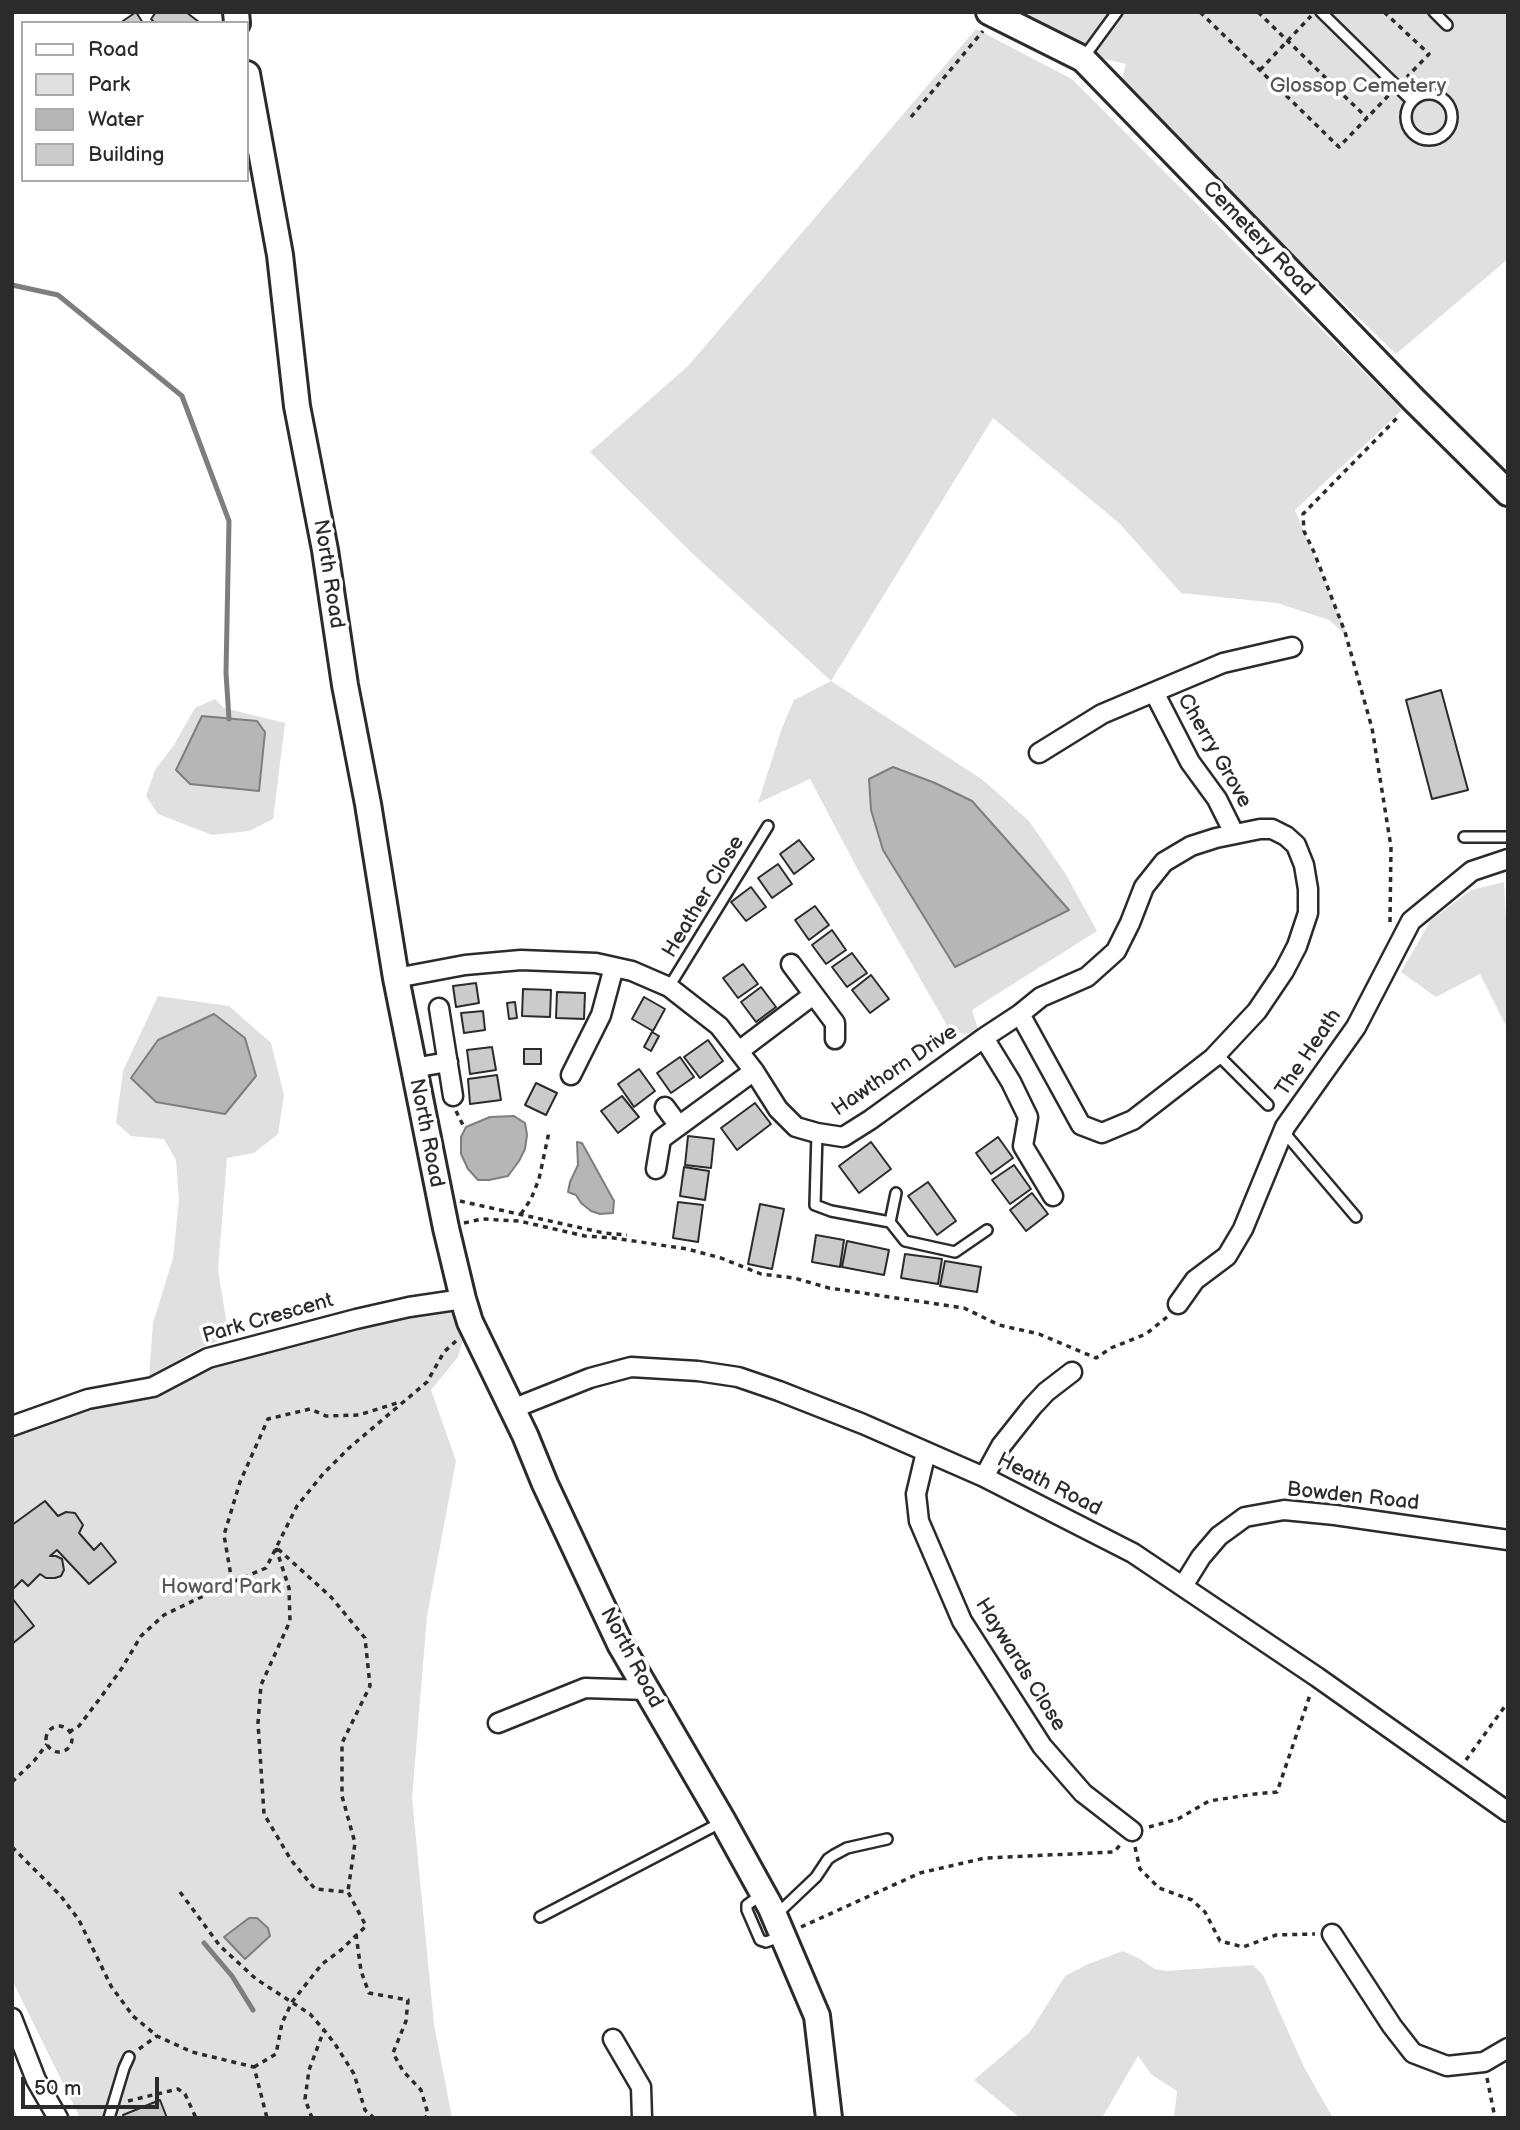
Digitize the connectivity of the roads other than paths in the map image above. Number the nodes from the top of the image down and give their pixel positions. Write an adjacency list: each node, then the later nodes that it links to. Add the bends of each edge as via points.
1 (1117, 12): 6 (lane)
2 (1321, 12): 8 (lane)
3 (1434, 12): 5 (lane)
4 (992, 14): 6 (street, Cemetery Road)
5 (1447, 25)
6 (1083, 59): 9 (street, Cemetery Road)
7 (248, 79): 20 (street, North Road, via 280,255 298,406)
8 (1412, 100): 8 (lane, via 1405,122 1411,134 1430,141 1451,127 1452,114 1446,102 1432,94)
9 (1508, 493)
10 (1292, 647): 11 (street, Cherry Grove, via 1223,663)
11 (1154, 692): 12 (street, Cherry Grove, via 1102,713); 14 (street, Cherry Grove)
12 (1039, 753)
13 (768, 825): 21 (lane, Heather Close)
14 (1234, 833): 24 (street, Hawthorn Drive, via 1191,846 1164,862 1144,887 1116,951 1087,977 1041,997); 28 (street, Hawthorn Drive, via 1272,829 1296,845 1304,865 1308,913 1297,946 1258,1011)
15 (1508, 836): 16 (lane)
16 (1464, 837)
17 (1508, 859): 37 (street, The Heath, via 1472,871 1410,921 1356,1027)
18 (791, 964): 22 (street)
19 (614, 967): 20 (street, Hawthorn Drive, via 521,960); 21 (street, Hawthorn Drive); 32 (street, via 601,1014)
20 (396, 978): 30 (street, North Road)
21 (669, 987): 27 (street, Hawthorn Drive, via 719,1026)
22 (813, 995): 26 (street, via 835,1023); 27 (street)
23 (439, 1008): 29 (street)
24 (1020, 1014): 25 (street, Hawthorn Drive); 28 (street, Hawthorn Drive, via 1081,1125 1102,1133 1133,1120)
25 (984, 1038): 38 (street, Hawthorn Drive, via 843,1137); 41 (street, via 1028,1117 1023,1146)
26 (835, 1039)
27 (738, 1051): 31 (street, Hawthorn Drive)
28 (1217, 1054): 34 (lane)
29 (448, 1062): 30 (street); 33 (street)
30 (413, 1068): 45 (street, North Road)
31 (754, 1071): 36 (street); 38 (street, Hawthorn Drive, via 796,1127)
32 (571, 1074)
33 (453, 1096)
34 (1268, 1105)
35 (665, 1107): 36 (street)
36 (679, 1126): 39 (street, via 661,1139)
37 (1283, 1131): 42 (lane); 46 (street, The Heath, via 1227,1256 1195,1280)
38 (817, 1133): 43 (lane, via 815,1205)
39 (656, 1169)
40 (896, 1193): 43 (lane)
41 (1053, 1196)
42 (1356, 1217)
43 (890, 1222): 44 (lane, via 905,1241 956,1252)
44 (987, 1230)
45 (463, 1299): 48 (street, North Road); 49 (street, Park Crescent, via 356,1319 208,1358 153,1387 88,1399)
46 (1178, 1304)
47 (1072, 1372): 51 (street, via 1032,1407 1001,1446)
48 (512, 1409): 50 (street, Heath Road, via 631,1367 698,1371 738,1377 779,1391); 54 (street, North Road, via 620,1644)
49 (12, 1426)
50 (926, 1452): 51 (street, Heath Road); 58 (street, Haywards Close, via 916,1494 919,1521 962,1621 1042,1746 1083,1793)
51 (984, 1477): 53 (street, Heath Road, via 1133,1553)
52 (1508, 1540): 53 (street, Bowden Road, via 1284,1510 1245,1517 1219,1536)
53 (1183, 1586): 56 (street, Heath Road)
54 (647, 1690): 55 (street, via 586,1688); 57 (street, North Road)
55 (498, 1723)
56 (1508, 1812)
57 (723, 1821): 60 (lane); 61 (street, North Road)
58 (1132, 1831)
59 (887, 1839): 61 (lane, via 846,1848 828,1859)
60 (540, 1917)
61 (779, 1926): 70 (street, North Road, via 817,2016)
62 (1332, 1934): 65 (street, via 1413,2053 1447,2066 1484,2062)
63 (12, 2018): 67 (street, via 36,2080)
64 (613, 2039): 69 (street, via 641,2087)
65 (1508, 2048)
66 (128, 2057): 68 (lane)
67 (58, 2118)
68 (110, 2118)
69 (642, 2118)
70 (829, 2118)

